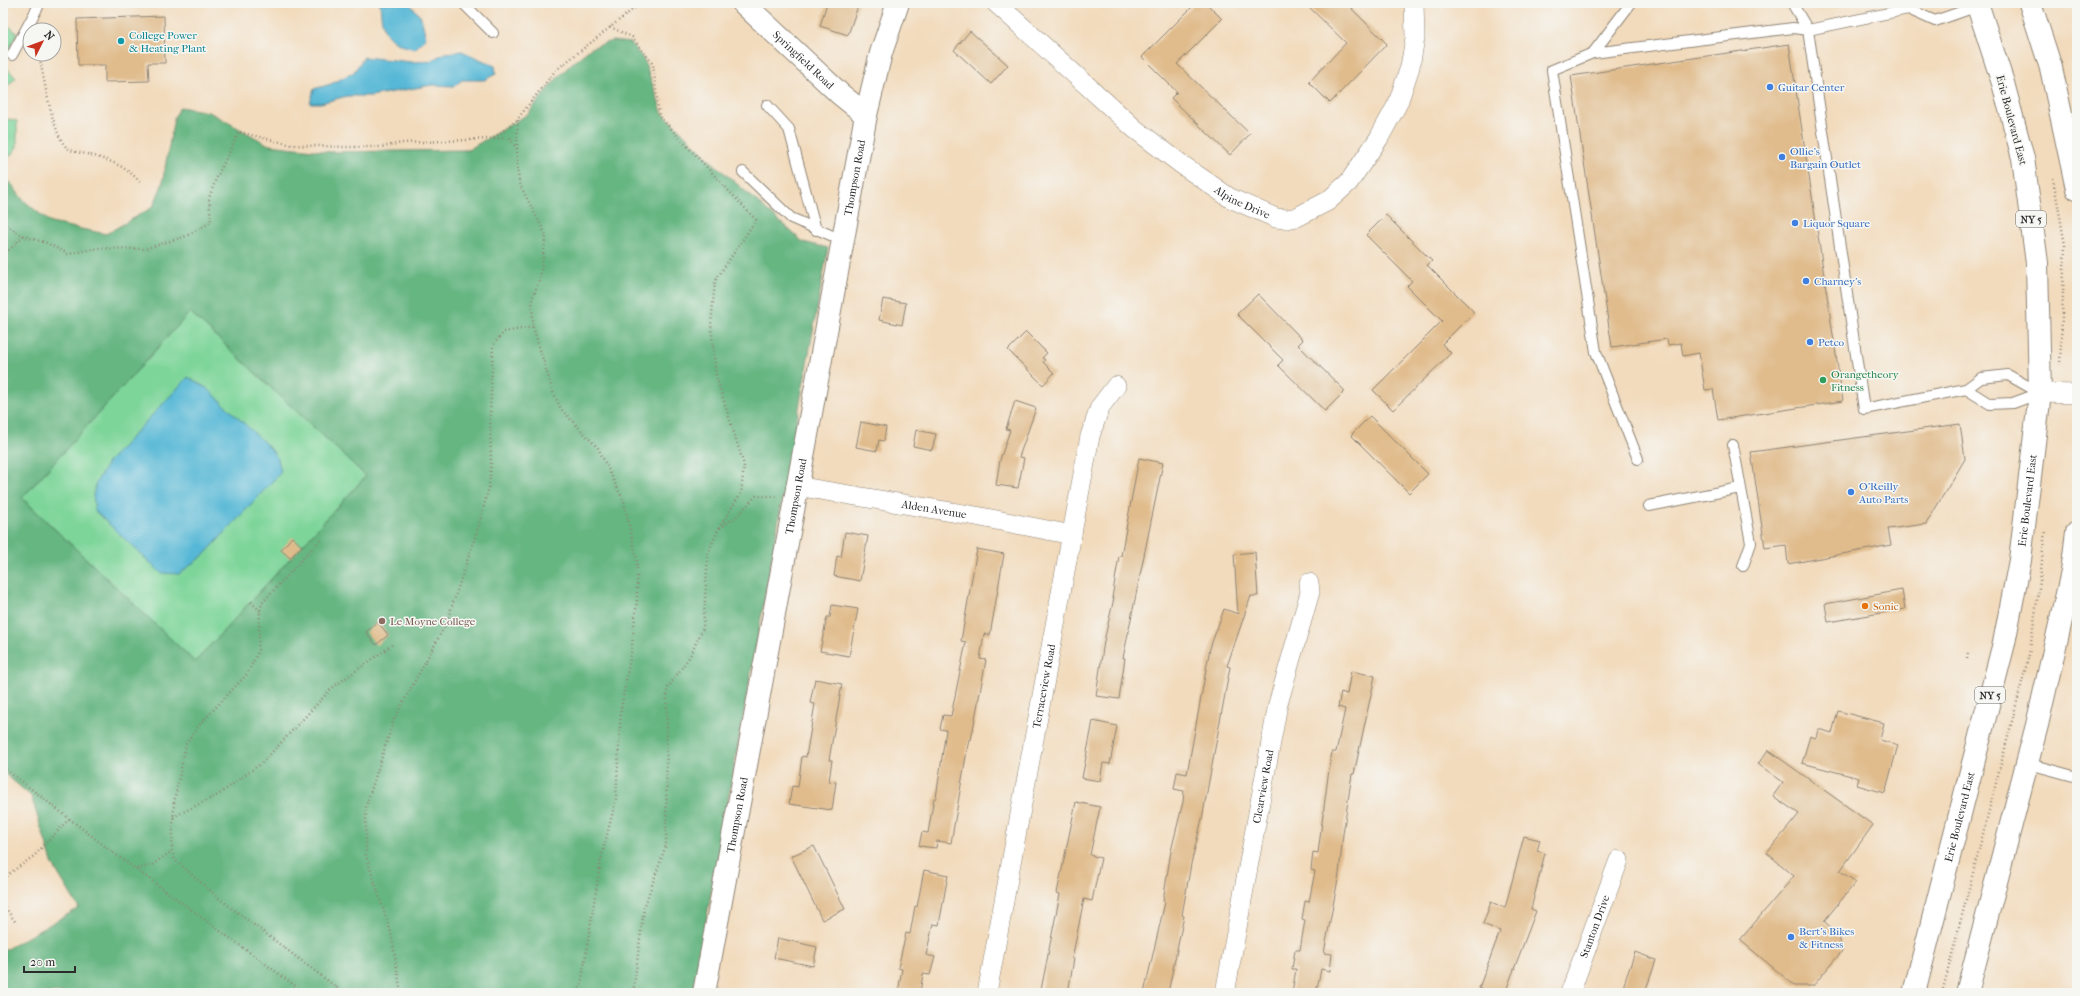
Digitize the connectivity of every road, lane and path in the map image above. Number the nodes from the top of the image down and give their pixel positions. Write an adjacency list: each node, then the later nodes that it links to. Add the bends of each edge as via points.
1 (40, 3): 16 (lane)
2 (463, 3): 14 (lane)
3 (641, 3): 12 (path)
4 (743, 3): 19 (main road, Springfield Road)
5 (898, 3): 19 (main road, Thompson Road, via 881,53)
6 (996, 3): 7 (street, Alpine Drive, via 1135,129 1181,164 1230,198 1276,218 1287,219 1297,217 1328,201 1349,182 1379,138 1398,103 1410,67 1415,38)
7 (1414, 3)
8 (1631, 3): 15 (lane)
9 (1792, 3): 13 (lane)
10 (2030, 3): 25 (main road, via 2050,68)
11 (1977, 5): 13 (lane, via 1935,21 1908,10); 34 (main road, Erie Boulevard East / NY 5, via 2003,83 2023,158 2037,263)
12 (610, 27): 20 (path, via 555,71); 41 (path, via 632,37 653,64 658,116 756,220 715,281 711,325 716,376 744,465 740,493)
13 (1808, 30): 15 (lane, via 1793,28); 33 (lane, via 1864,409)
14 (493, 33)
15 (1593, 53): 37 (lane, via 1552,70 1596,352)
16 (12, 55)
17 (41, 62): 24 (path, via 55,128 61,141 68,149 109,160 121,166)
18 (767, 105): 27 (lane, via 789,129)
19 (866, 115): 29 (main road, Thompson Road)
20 (518, 118): 21 (path); 22 (path)
21 (494, 138): 22 (path, via 510,138); 28 (path, via 402,143 382,147 344,147 292,145 239,132 209,198 211,222 186,236 145,249 92,248 68,254 47,243)
22 (517, 149): 31 (path, via 516,168 520,185 546,235 540,278 532,299)
23 (743, 172): 27 (lane, via 791,218)
24 (140, 182)
25 (2077, 189)
26 (3, 223): 28 (path)
27 (816, 230): 29 (lane)
28 (23, 236): 30 (path)
29 (842, 240): 39 (main road, Thompson Road)
30 (3, 256)
31 (533, 327): 65 (path, via 504,332 493,345 491,464 489,487 478,528 446,624 394,719 366,806 366,856 391,933); 66 (path, via 553,392 561,409 598,448 624,502 637,560 637,600 621,709 616,799 601,859 581,985)
32 (1116, 386): 43 (street, Terraceview Road, via 1100,407 1090,436)
33 (1966, 389): 34 (lane, via 1990,404 2013,403); 34 (lane, via 1981,378 2008,375)
34 (2040, 393): 35 (street); 72 (main road, Erie Boulevard East / NY 5, via 2020,560 2004,643)
35 (2077, 394)
36 (1733, 446): 38 (lane)
37 (1638, 459)
38 (1740, 488): 40 (lane); 45 (lane, via 1751,543)
39 (796, 491): 41 (path, via 756,496 736,517); 43 (street, Alden Avenue, via 976,516); 68 (main road, Thompson Road)
40 (1649, 506)
41 (718, 530): 67 (path, via 708,553 703,628 690,656 667,689 666,845 644,908)
42 (2077, 532): 52 (main road, via 2072,572)
43 (1072, 534): 69 (street, Terraceview Road)
44 (320, 540): 48 (path, via 262,603)
45 (1743, 566)
46 (1309, 583): 70 (street, Clearview Road, via 1310,592 1278,704)
47 (251, 602): 48 (path)
48 (260, 611): 55 (path, via 258,652 247,674 201,723 186,744 174,802)
49 (392, 645): 55 (path, via 332,688 263,762 218,795)
50 (1968, 652): 51 (path)
51 (1967, 658)
52 (2026, 763): 54 (lane); 73 (main road)
53 (3, 766): 56 (path)
54 (2077, 777)
55 (174, 817): 57 (path)
56 (69, 818): 59 (path); 60 (path, via 34,856)
57 (172, 851): 59 (path, via 152,865); 64 (path, via 175,860 222,900)
58 (1619, 860): 71 (street, Stanton Drive)
59 (137, 870): 63 (path)
60 (3, 878)
61 (3, 904): 62 (path)
62 (16, 923)
63 (305, 993)
64 (344, 993)
65 (400, 993)
66 (575, 993)
67 (633, 993)
68 (704, 993)
69 (987, 993)
70 (1225, 993)
71 (1570, 993)
72 (1914, 993)
73 (1967, 993)

